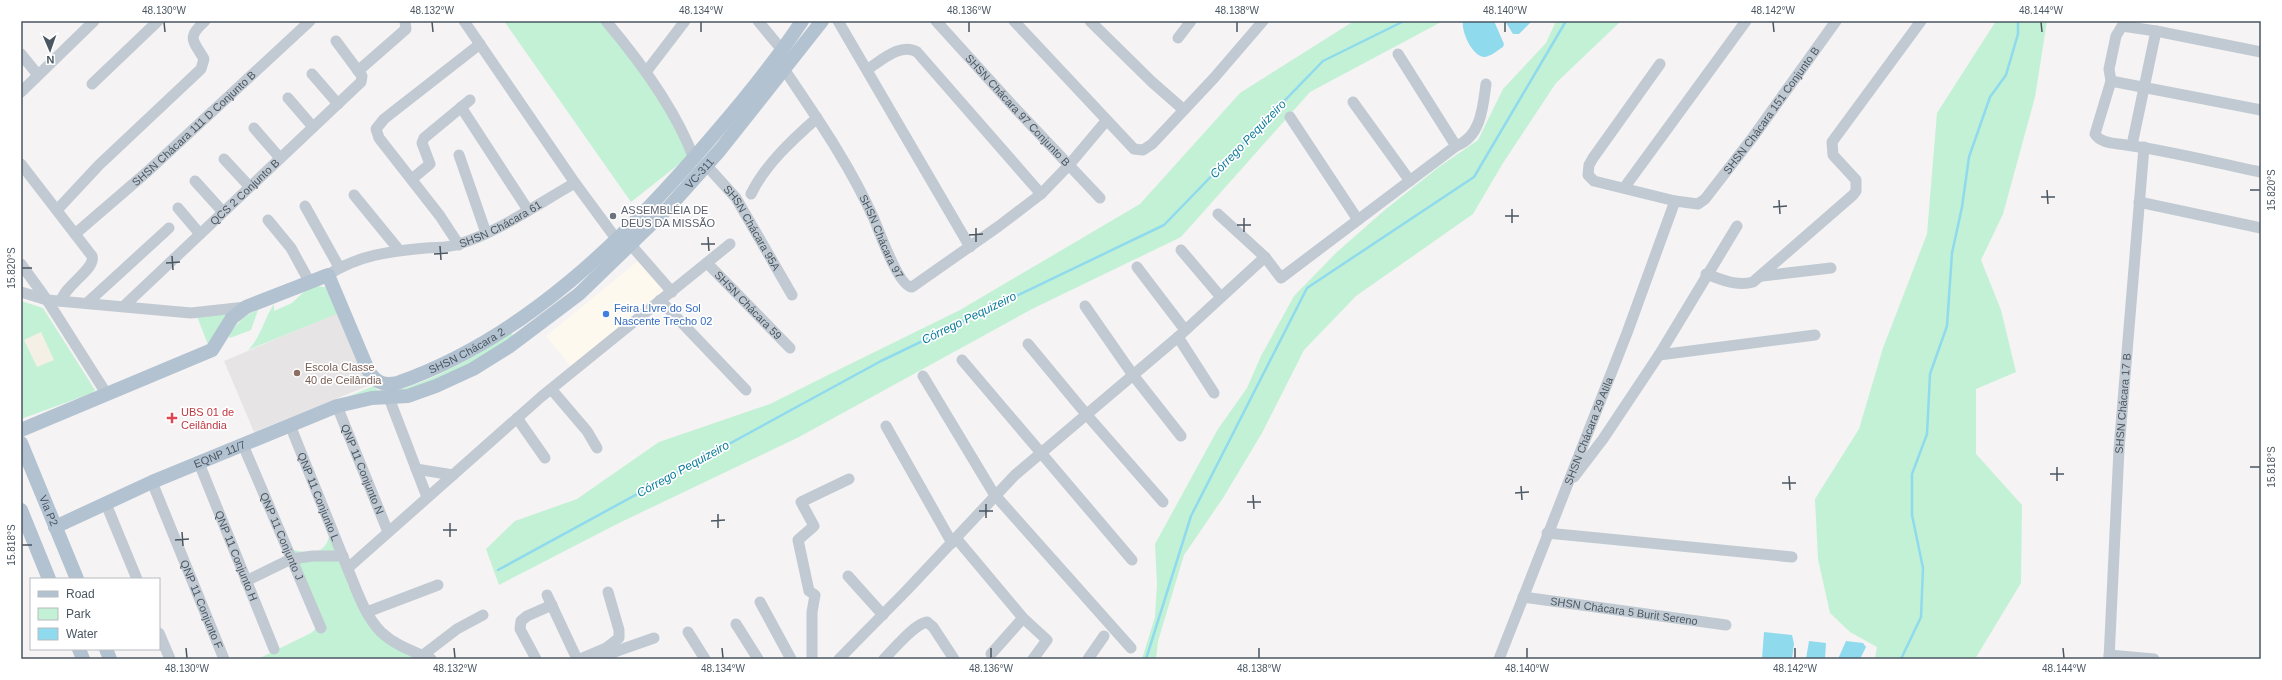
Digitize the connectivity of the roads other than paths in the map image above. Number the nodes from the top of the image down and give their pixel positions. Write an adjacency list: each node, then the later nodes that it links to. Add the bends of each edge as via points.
1 (158, 21): 37 (street)
2 (205, 21): 77 (street, via 193,34 192,40 204,59 201,69 99,164)
3 (310, 21): 87 (street, SHSN Chácara 111 D Conjunto B)
4 (405, 21): 34 (street, QCS 2 Conjunto B, via 407,27 402,34)
5 (464, 21): 24 (street)
6 (606, 21): 32 (street)
7 (685, 21): 32 (street)
8 (758, 21): 25 (street)
9 (802, 21): 25 (main road, SHSN Chácara 2)
10 (822, 21): 30 (main road, VC-311)
11 (838, 21): 31 (street)
12 (936, 21): 60 (street, SHSN Chácara 97 Conjunto B)
13 (1014, 21): 48 (street)
14 (1090, 21): 44 (street)
15 (1191, 21): 22 (street)
16 (1263, 21): 44 (street)
17 (1746, 21): 68 (street)
18 (1836, 21): 73 (street, SHSN Chácara 151 Conjunto B, via 1705,199 1698,204)
19 (1921, 21): 103 (street, via 1835,136 1831,149 1833,155 1855,177 1856,191)
20 (91, 22): 35 (street)
21 (2156, 30): 26 (street); 36 (street, via 2122,26 2116,36 2109,69); 39 (street, SHSN Chácara 17 B)
22 (1178, 38)
23 (336, 41): 34 (street)
24 (480, 44): 63 (street, via 377,126 379,138); 66 (street)
25 (783, 50): 52 (main road, SHSN Chácara 2)
26 (2261, 52)
27 (21, 54): 35 (street)
28 (1398, 54): 53 (street)
29 (1660, 64): 68 (street, via 1589,165 1588,175 1594,181)
30 (784, 69): 47 (street, SHSN Chácara 97); 61 (main road, VC-311)
31 (868, 69): 70 (street, via 901,50 909,48 917,52); 93 (street)
32 (646, 72): 51 (street)
33 (312, 74): 43 (street)
34 (360, 74): 43 (street, QCS 2 Conjunto B, via 361,82)
35 (38, 75): 40 (street)
36 (2111, 81): 39 (street); 54 (street, via 2097,138 2104,142)
37 (92, 84)
38 (1486, 84): 53 (street, via 1478,124 1473,135)
39 (2145, 87): 45 (street); 54 (street, SHSN Chácara 17 B)
40 (21, 92)
41 (288, 98): 49 (street)
42 (1353, 102): 64 (street)
43 (338, 104): 49 (street, QCS 2 Conjunto B)
44 (1184, 110): 48 (street, via 1143,150 1134,149)
45 (2261, 110)
46 (1290, 117): 82 (street)
47 (817, 118): 69 (street, via 758,180); 93 (street, SHSN Chácara 97, via 841,155 906,286 915,286)
48 (1106, 121): 60 (street, SHSN Chácara 97)
49 (313, 127): 56 (street, QCS 2 Conjunto B)
50 (254, 128): 56 (street)
51 (687, 140): 52 (street); 58 (street)
52 (705, 146): 58 (main road, SHSN Chácara 2)
53 (1456, 146): 64 (street)
54 (2138, 146): 62 (street); 74 (street, SHSN Chácara 17 B)
55 (459, 155): 86 (street)
56 (280, 158): 67 (street, QCS 2 Conjunto B)
57 (224, 159): 67 (street)
58 (694, 159): 89 (main road, SHSN Chácara 2)
59 (21, 164): 77 (street)
60 (1069, 165): 70 (street, SHSN Chácara 97); 72 (street, SHSN Chácara 97 Conjunto B)
61 (707, 166): 92 (main road, VC-311); 107 (street, SHSN Chácara 95A, via 736,198)
62 (2261, 172)
63 (412, 179): 78 (street, via 430,164 422,143 424,138 465,104); 91 (street)
64 (1410, 180): 82 (street)
65 (195, 181): 79 (street)
66 (575, 183): 78 (street, SHSN Chácara 61); 89 (street)
67 (249, 186): 79 (street, QCS 2 Conjunto B)
68 (1624, 188): 73 (street)
69 (751, 194)
70 (1041, 194): 93 (street, SHSN Chácara 97)
71 (354, 195): 94 (street)
72 (1100, 198)
73 (1675, 201): 150 (street, SHSN Chácara 29 Atila, via 1627,333)
74 (2139, 202): 85 (street); 192 (street, SHSN Chácara 17 B, via 2119,449)
75 (305, 206): 101 (street)
76 (178, 208): 88 (street)
77 (57, 210): 87 (street)
78 (528, 210): 86 (street, SHSN Chácara 61)
79 (223, 212): 88 (street, QCS 2 Conjunto B)
80 (1218, 214): 96 (street)
81 (268, 220): 104 (street, via 291,248)
82 (1358, 220): 96 (street, via 1281,278)
83 (1736, 226): 102 (street)
84 (169, 228): 112 (street)
85 (2261, 228)
86 (486, 233): 91 (street, SHSN Chácara 61)
87 (76, 234): 111 (street, via 92,256 93,262 64,292)
88 (200, 234): 113 (street, QCS 2 Conjunto B)
89 (617, 240): 116 (main road, SHSN Chácara 2)
90 (730, 244): 97 (street)
91 (459, 245): 94 (street, SHSN Chácara 61)
92 (631, 245): 106 (street); 118 (main road, VC-311, via 579,294)
93 (970, 247)
94 (399, 250): 101 (street, SHSN Chácara 61, via 350,261)
95 (1181, 250): 108 (street)
96 (1265, 256): 108 (street)
97 (707, 263): 106 (street); 123 (street, SHSN Chácara 59)
98 (21, 264): 109 (street)
99 (1137, 266): 119 (street)
100 (1831, 268): 103 (street)
101 (334, 271): 104 (main road); 117 (main road, SHSN Chácara 2, via 372,376 380,383 397,384 454,359)
102 (1706, 274): 103 (street, via 1745,285); 124 (street)
103 (1762, 276)
104 (310, 281): 115 (main road)
105 (21, 292): 109 (street)
106 (672, 292): 110 (street)
107 (792, 295)
108 (1220, 296): 119 (street)
109 (46, 300): 111 (street); 130 (street)
110 (660, 300): 128 (street); 129 (street)
111 (61, 301): 112 (street)
112 (87, 303): 113 (street)
113 (124, 306): 115 (street, via 191,313)
114 (1085, 306): 126 (street)
115 (246, 307): 130 (main road, via 232,318 212,350)
116 (532, 310): 117 (main road, SHSN Chácara 2); 118 (main road)
117 (513, 323): 121 (main road)
118 (540, 325): 121 (main road, VC-311)
119 (1182, 333): 126 (street); 131 (street)
120 (1815, 334): 124 (street)
121 (522, 338): 132 (main road, VC-311, via 473,369 436,386 408,396)
122 (1028, 344): 134 (street)
123 (790, 348)
124 (1659, 355): 150 (street, via 1607,433)
125 (962, 360): 143 (street)
126 (1133, 375): 134 (street); 139 (street)
127 (923, 376): 151 (street)
128 (552, 390): 135 (street); 142 (street, via 587,431)
129 (746, 390)
130 (106, 393): 138 (main road)
131 (1214, 393)
132 (389, 398): 133 (main road, EQNP 11/7, via 372,398); 146 (street)
133 (337, 406): 136 (main road, EQNP 11/7); 157 (street, QNP 11 Conjunto N)
134 (1086, 414): 143 (street); 153 (street)
135 (517, 418): 144 (street); 147 (street)
136 (290, 425): 141 (main road, EQNP 11/7); 161 (street, QNP 11 Conjunto L)
137 (886, 426): 160 (street)
138 (21, 430)
139 (1181, 436)
140 (21, 443): 156 (main road, Via P2)
141 (243, 444): 145 (main road, EQNP 11/7); 163 (street, QNP 11 Conjunto J)
142 (597, 448)
143 (1040, 453): 151 (street); 164 (street)
144 (545, 458)
145 (199, 462): 149 (main road, EQNP 11/7); 170 (street, QNP 11 Conjunto H)
146 (416, 469): 147 (street); 152 (street)
147 (453, 475): 152 (street)
148 (849, 479): 201 (street, via 801,502 814,526 798,540 809,591 815,595 812,612)
149 (152, 482): 154 (main road, EQNP 11/7); 195 (street, QNP 11 Conjunto F)
150 (1565, 488): 158 (street, SHSN Chácara 29 Atila)
151 (994, 494): 160 (street); 186 (street)
152 (427, 497): 157 (street)
153 (1163, 502)
154 (106, 504): 156 (main road, EQNP 11/7); 169 (street)
155 (21, 510): 159 (main road)
156 (55, 527): 168 (main road, Via P2)
157 (388, 532): 165 (street)
158 (1547, 533): 162 (street); 173 (street, SHSN Chácara 29 Atila)
159 (26, 537): 167 (main road)
160 (954, 540): 177 (street); 178 (street)
161 (342, 556): 163 (street); 165 (street, QNP 11 Conjunto L)
162 (1792, 557)
163 (291, 559): 170 (street); 181 (street, QNP 11 Conjunto J)
164 (1132, 560)
165 (348, 568): 175 (street, QNP 11 Conjunto L)
166 (848, 576): 177 (street)
167 (48, 578)
168 (77, 578)
169 (137, 578)
170 (246, 581): 187 (street, QNP 11 Conjunto H)
171 (438, 585): 175 (street)
172 (608, 592): 191 (street, via 619,638 616,642)
173 (1522, 598): 180 (street, SHSN Chácara 5 Burit Sereno); 207 (street, SHSN Chácara 29 Atila)
174 (760, 602): 200 (street)
175 (367, 612): 190 (street, QNP 11 Conjunto L, via 380,631 393,642 406,650)
176 (483, 615): 190 (street, via 457,629)
177 (883, 615): 202 (street)
178 (1023, 618): 189 (street); 205 (street, via 1047,640)
179 (736, 624): 199 (street)
180 (1726, 625)
181 (321, 628)
182 (688, 632): 198 (street)
183 (160, 635): 194 (street)
184 (1104, 636): 206 (street)
185 (654, 638): 191 (street, via 600,657)
186 (1131, 648)
187 (274, 649)
188 (78, 650): 193 (main road)
189 (991, 654)
190 (427, 657)
191 (585, 657)
192 (2109, 657): 208 (street)
193 (83, 659)
194 (170, 659)
195 (224, 659)
196 (536, 659): 197 (street, via 520,629 521,621 549,600)
197 (577, 659)
198 (705, 659)
199 (758, 659)
200 (792, 659)
201 (812, 659)
202 (839, 659)
203 (884, 659): 204 (street, via 913,630 927,622)
204 (954, 659)
205 (1033, 659)
206 (1088, 659)
207 (1499, 659)
208 (2154, 659)

